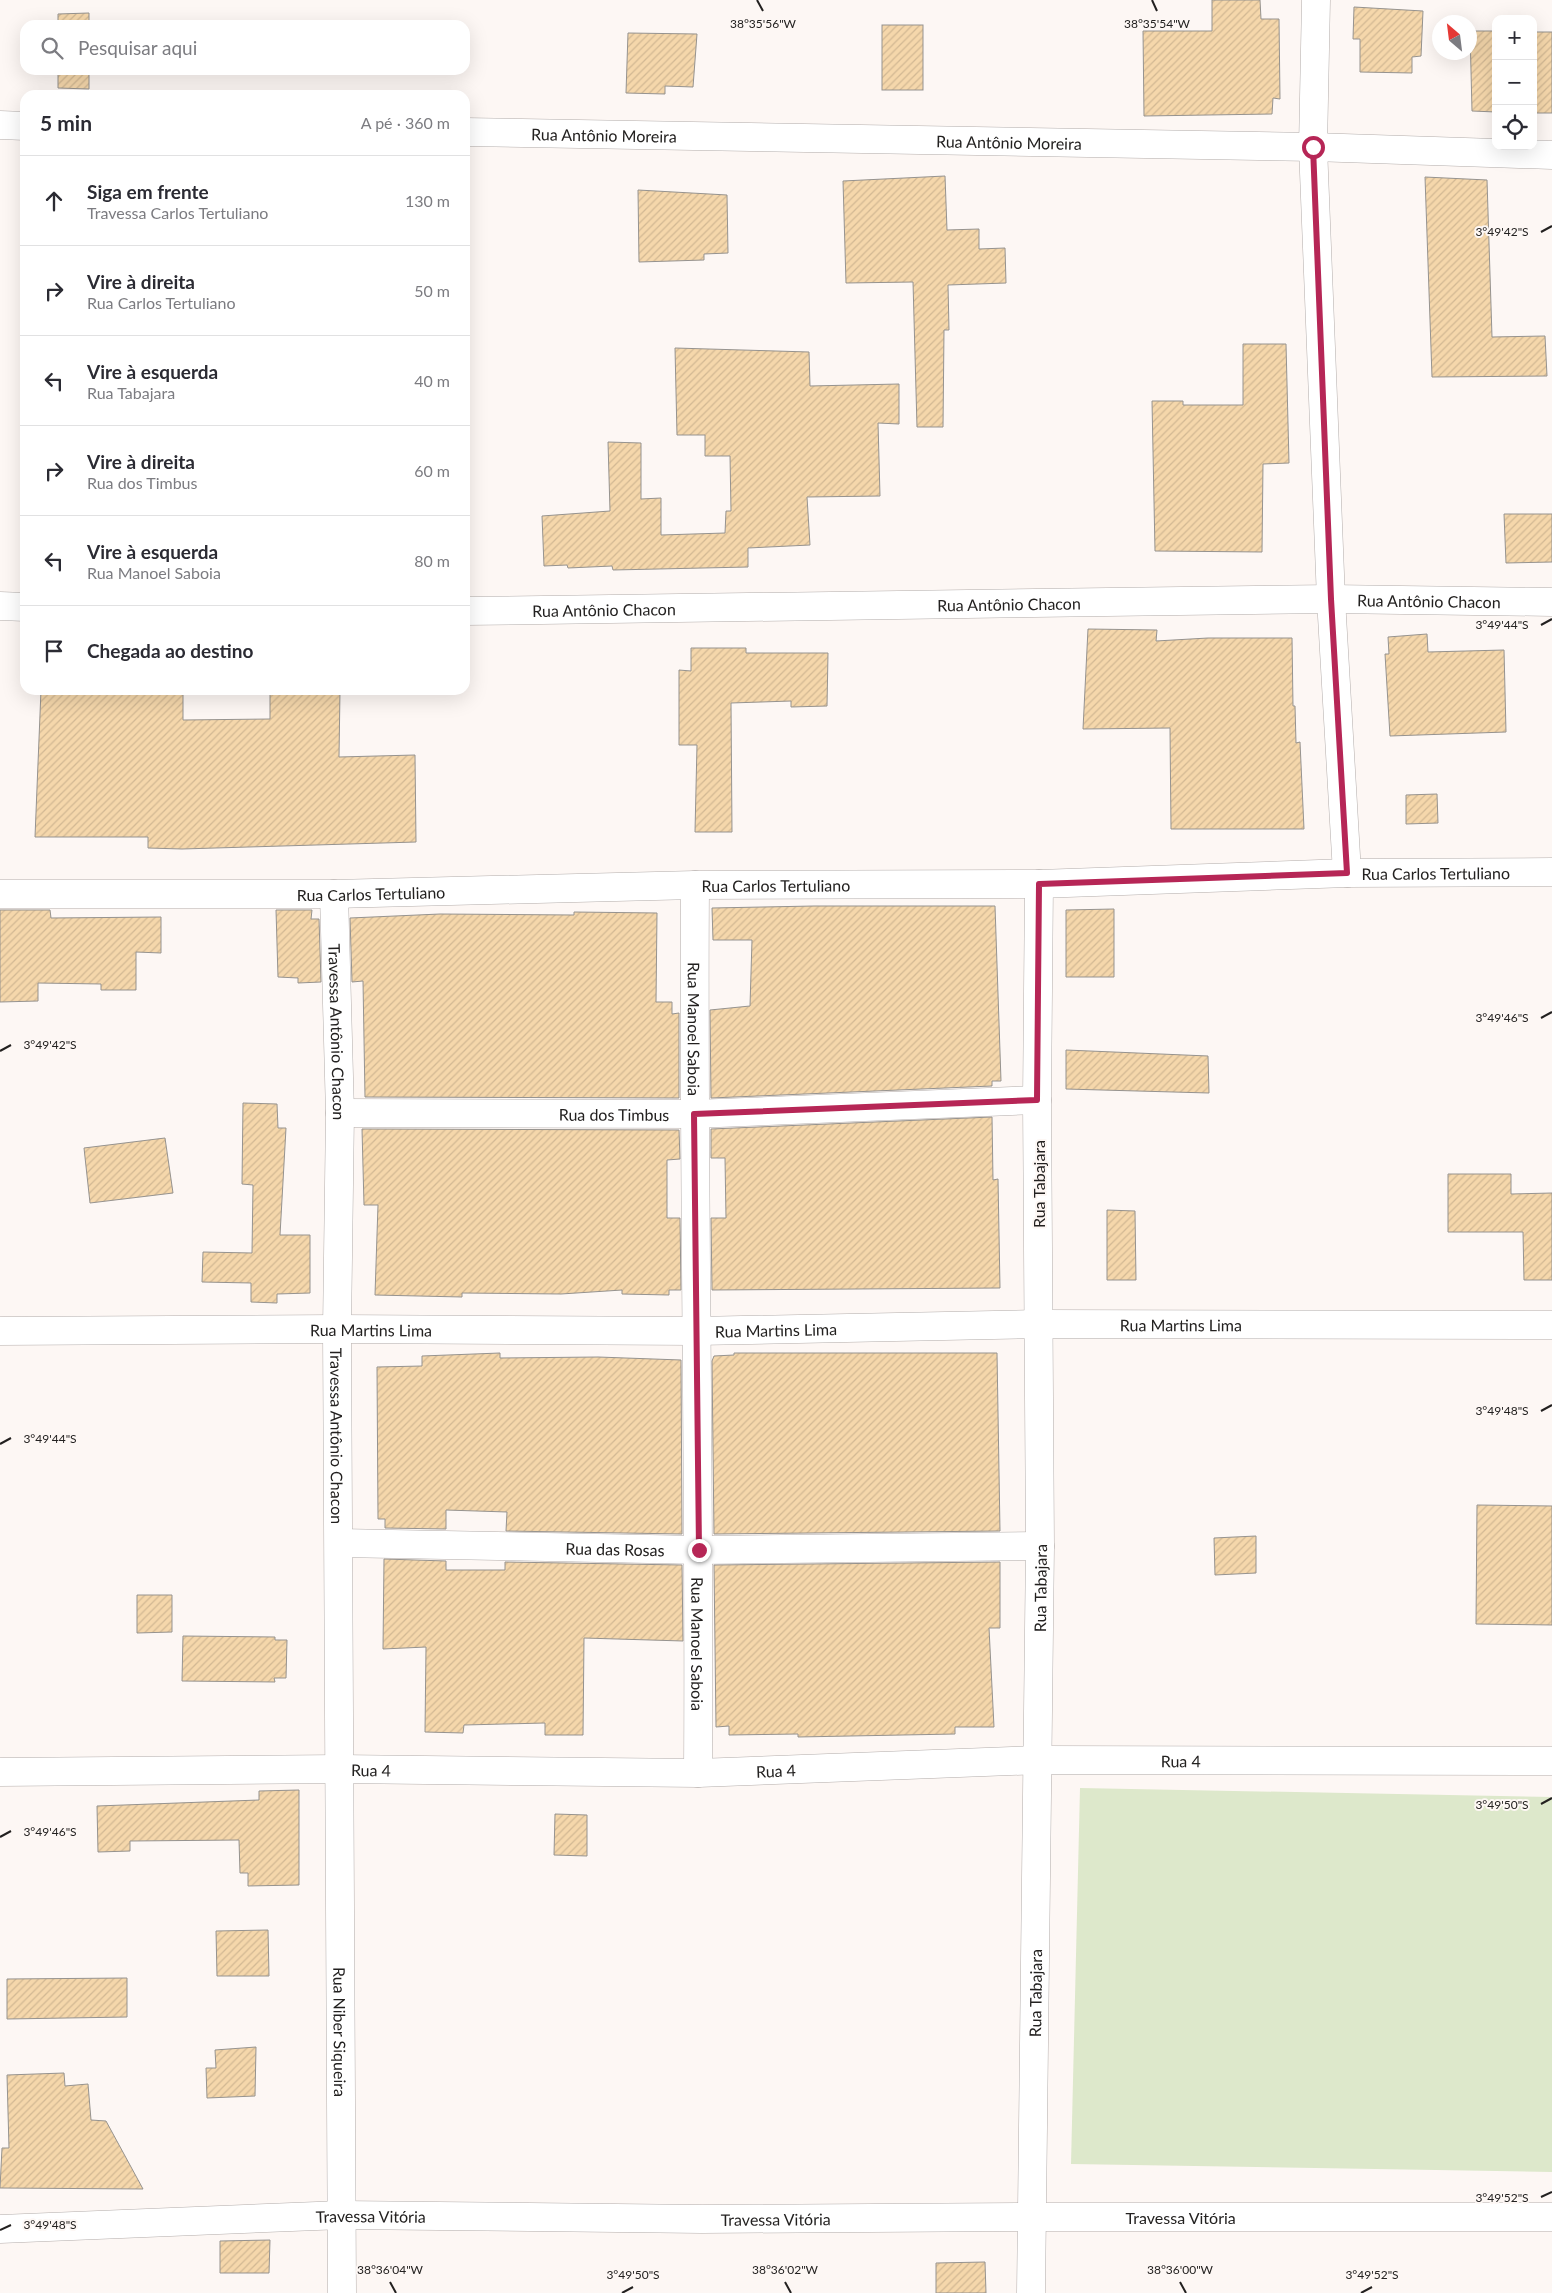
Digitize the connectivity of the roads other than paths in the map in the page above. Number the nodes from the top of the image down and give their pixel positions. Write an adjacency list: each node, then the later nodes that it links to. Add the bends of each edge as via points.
1 (1316, 0): 5 (street)
2 (0, 125): 3 (street)
3 (20, 126)
4 (470, 132): 5 (street, Rua Antônio Moreira)
5 (1313, 147): 6 (street, Rua Antônio Moreira); 7 (street)
6 (1552, 155)
7 (1331, 599): 8 (street, Rua Antônio Chacon); 11 (street, Rua Antônio Chacon); 13 (street)
8 (1552, 602)
9 (0, 606): 10 (street)
10 (20, 607)
11 (470, 612)
12 (1552, 872): 13 (street, Rua Carlos Tertuliano)
13 (1347, 873): 15 (street, Rua Carlos Tertuliano)
14 (694, 884): 15 (street, Rua Carlos Tertuliano); 17 (street, Rua Carlos Tertuliano); 20 (street, Rua Manoel Saboia)
15 (1039, 884): 18 (street, Rua Tabajara)
16 (0, 894): 17 (street, Rua Carlos Tertuliano)
17 (334, 894): 19 (street, Travessa Antônio Chacon)
18 (1037, 1100): 20 (street, Rua dos Timbus); 21 (street, Rua Tabajara)
19 (340, 1113): 20 (street, Rua dos Timbus); 23 (street, Travessa Antônio Chacon)
20 (694, 1114): 25 (street, Rua Manoel Saboia)
21 (1038, 1324): 22 (street, Rua Martins Lima); 25 (street, Rua Martins Lima); 27 (street, Rua Tabajara)
22 (1552, 1325)
23 (337, 1329): 24 (street, Rua Martins Lima); 25 (street, Rua Martins Lima); 26 (street, Travessa Antônio Chacon)
24 (0, 1331)
25 (697, 1331): 28 (street, Rua Manoel Saboia)
26 (340, 1543): 28 (street, Rua das Rosas); 31 (street, Travessa Antônio Chacon)
27 (1040, 1546): 28 (street, Rua das Rosas); 29 (street, Rua Tabajara)
28 (699, 1550): 33 (street, Rua Manoel Saboia)
29 (1039, 1760): 30 (street, Rua 4); 33 (street, Rua 4); 35 (street, Rua Tabajara)
30 (1552, 1761)
31 (340, 1769): 32 (street, Rua 4); 33 (street, Rua 4); 34 (street, Rua Niber Siqueira)
32 (0, 1772)
33 (698, 1773)
34 (342, 2215): 35 (street, Travessa Vitória, via 702,2219); 37 (street, Travessa Vitória); 38 (street, Rua Niber Siqueira)
35 (1031, 2216): 36 (street, Travessa Vitória); 39 (street, Rua Tabajara)
36 (1552, 2218)
37 (0, 2229)
38 (342, 2293)
39 (1031, 2293)

